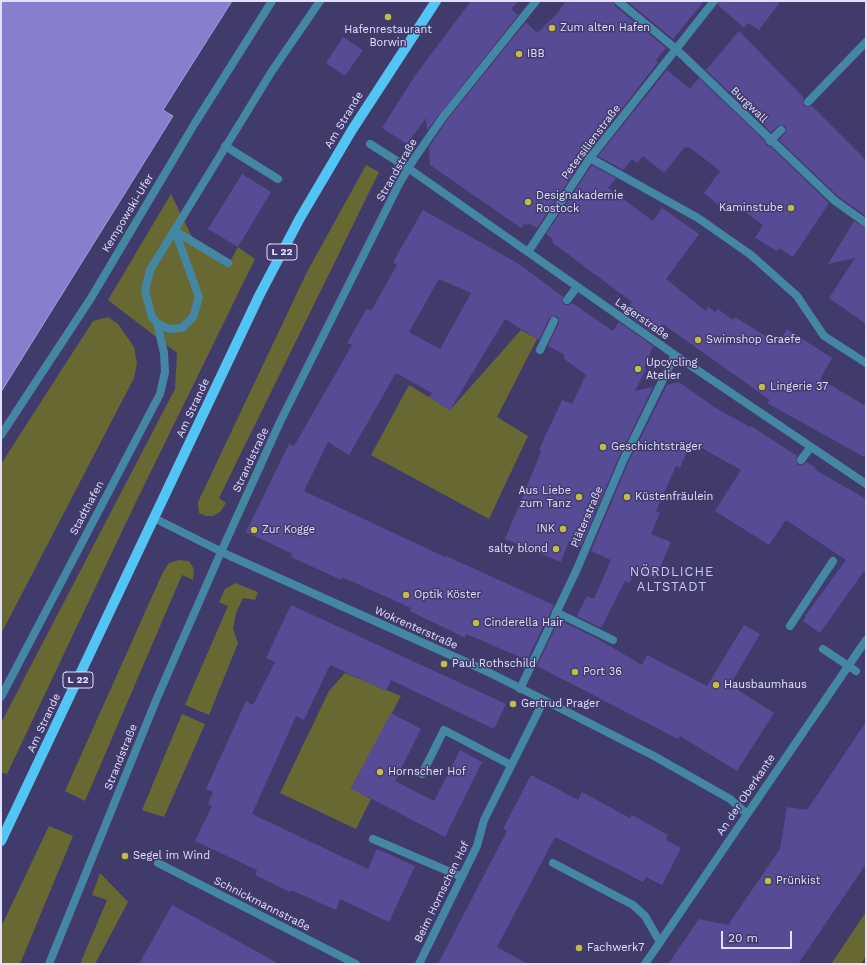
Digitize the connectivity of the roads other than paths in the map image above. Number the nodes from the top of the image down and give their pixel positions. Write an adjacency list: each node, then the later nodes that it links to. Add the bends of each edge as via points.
1 (272, 1): 28 (street, Kempowski-Ufer, via 195,122 91,298)
2 (320, 1): 13 (street)
3 (436, 1): 32 (main road, Am Strande / L 22, via 375,93 300,218 259,296)
4 (536, 1): 15 (street, Strandstraße, via 443,118)
5 (618, 1): 8 (street, Burgwall)
6 (714, 1): 8 (street, Petersilienstraße)
7 (866, 42): 9 (street)
8 (676, 49): 11 (street, Burgwall); 14 (street, Petersilienstraße)
9 (808, 102)
10 (781, 130): 11 (street)
11 (770, 140): 17 (street, Burgwall, via 834,201)
12 (370, 144): 15 (street, Lagerstraße)
13 (225, 146): 16 (street); 18 (street)
14 (590, 158): 19 (street, Petersilienstraße); 27 (street, via 698,218 751,255 797,296 824,336)
15 (408, 168): 19 (street, Lagerstraße); 33 (street, Strandstraße, via 280,422)
16 (278, 179)
17 (866, 223)
18 (175, 231): 20 (street); 24 (street, via 150,270 145,291); 24 (street, via 199,297 193,317 182,328 169,329)
19 (528, 252): 21 (street, Lagerstraße)
20 (228, 263)
21 (578, 287): 22 (street); 26 (street, Lagerstraße)
22 (567, 300)
23 (554, 321): 25 (street)
24 (156, 323): 43 (street, Stadthafen, via 164,353 165,372 160,394)
25 (540, 350)
26 (675, 355): 29 (street, Lagerstraße); 35 (street, Pläterstraße)
27 (866, 363)
28 (1, 435)
29 (810, 448): 30 (street); 31 (street, Lagerstraße)
30 (801, 460)
31 (866, 484)
32 (154, 518): 33 (street, Wokrenterstraße); 49 (main road, Am Strande / L 22)
33 (221, 552): 42 (street, Wokrenterstraße, via 486,671); 54 (street, Strandstraße, via 157,698)
34 (833, 561): 36 (street)
35 (556, 612): 37 (street); 42 (street, Pläterstraße)
36 (790, 626)
37 (613, 640)
38 (866, 640): 40 (street, An der Oberkante)
39 (823, 649): 40 (street)
40 (848, 666): 41 (street); 47 (street, An der Oberkante)
41 (856, 671)
42 (520, 689): 44 (street, Wokrenterstraße)
43 (1, 697)
44 (544, 700): 45 (street, Beim Hornschen Hof); 47 (street, Wokrenterstraße, via 661,760 730,799)
45 (511, 765): 46 (street, via 444,730); 52 (street, Beim Hornschen Hof, via 484,820 477,846)
46 (422, 774)
47 (747, 814): 53 (street, An der Oberkante)
48 (373, 839): 52 (street)
49 (1, 841)
50 (158, 863): 55 (street, Schnickmannstraße)
51 (553, 863): 53 (street, via 633,905 645,916)
52 (462, 877): 56 (street, Beim Hornschen Hof)
53 (660, 942): 57 (street, An der Oberkante)
54 (49, 964)
55 (356, 964)
56 (419, 964)
57 (645, 964)

